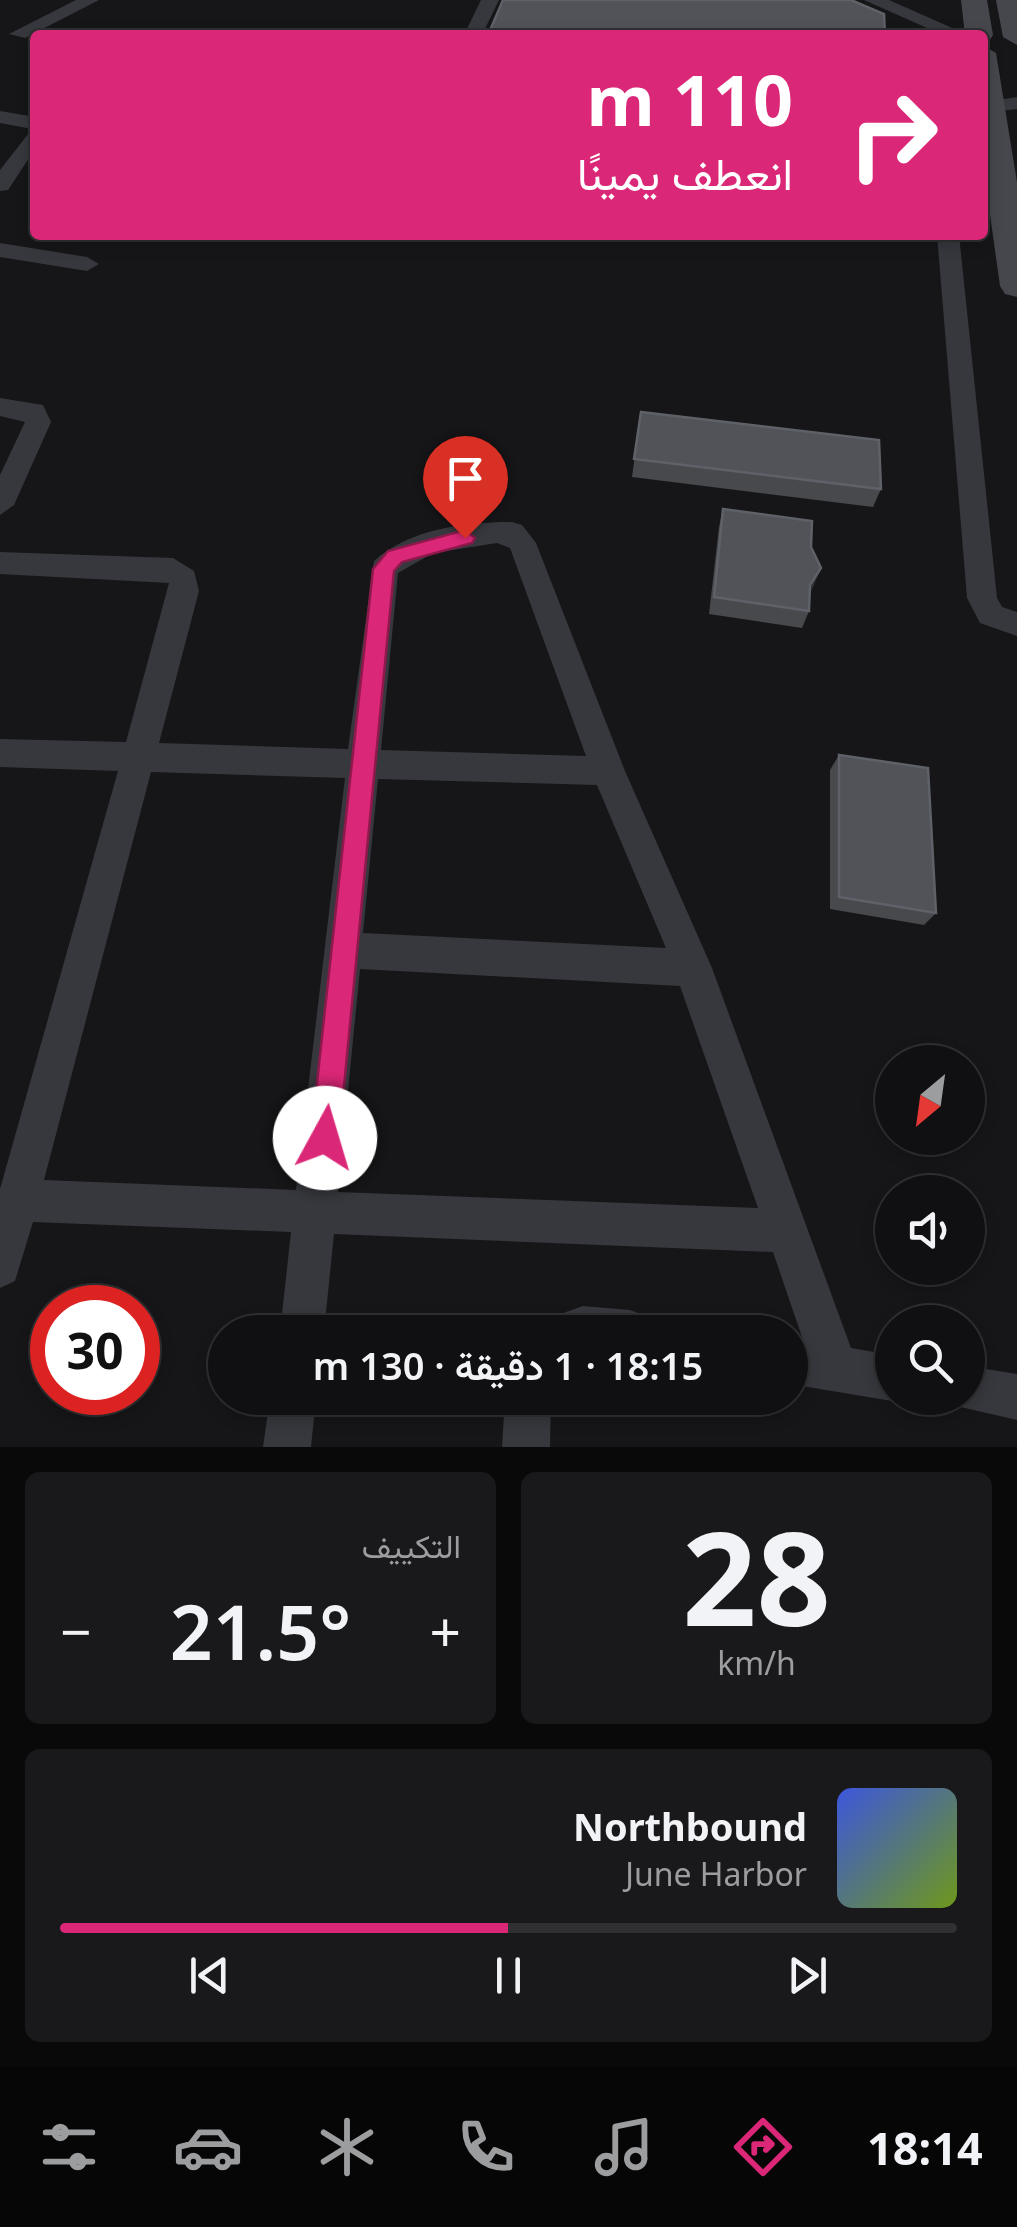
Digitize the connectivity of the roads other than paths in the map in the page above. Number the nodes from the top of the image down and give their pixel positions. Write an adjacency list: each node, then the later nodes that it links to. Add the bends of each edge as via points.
1 (90, 0): 10 (street)
2 (490, 0): 8 (street)
3 (872, 0): 7 (street)
4 (924, 0): 7 (street)
5 (974, 0): 9 (main road)
6 (1009, 0): 11 (main road)
7 (927, 28)
8 (475, 30)
9 (978, 30)
10 (18, 34)
11 (1017, 37)
12 (988, 68): 13 (main road)
13 (1004, 104): 21 (main road)
14 (0, 117): 15 (street)
15 (30, 122)
16 (30, 141): 17 (street)
17 (0, 185)
18 (948, 240): 25 (street, via 982,598 991,615)
19 (0, 250): 20 (street)
20 (87, 264)
21 (1016, 279)
22 (0, 407): 23 (street, via 34,411 38,422)
23 (0, 505)
24 (0, 563): 27 (street, via 153,567 173,569 184,580)
25 (1017, 624)
26 (0, 753): 27 (street)
27 (137, 758): 28 (street); 32 (street)
28 (362, 766): 29 (street); 29 (street, via 384,569 412,550 492,532 512,533 522,543); 30 (street)
29 (608, 771): 31 (street)
30 (344, 950): 31 (street); 33 (street)
31 (693, 968): 34 (street)
32 (21, 1200): 33 (street); 35 (street)
33 (318, 1214): 34 (street); 36 (street)
34 (788, 1230): 38 (street)
35 (0, 1266)
36 (304, 1315)
37 (808, 1364): 38 (street)
38 (836, 1369): 39 (street)
39 (875, 1375)
40 (985, 1392): 41 (street)
41 (1017, 1397)
42 (292, 1415): 44 (street)
43 (527, 1415): 45 (street)
44 (287, 1447)
45 (526, 1447)

